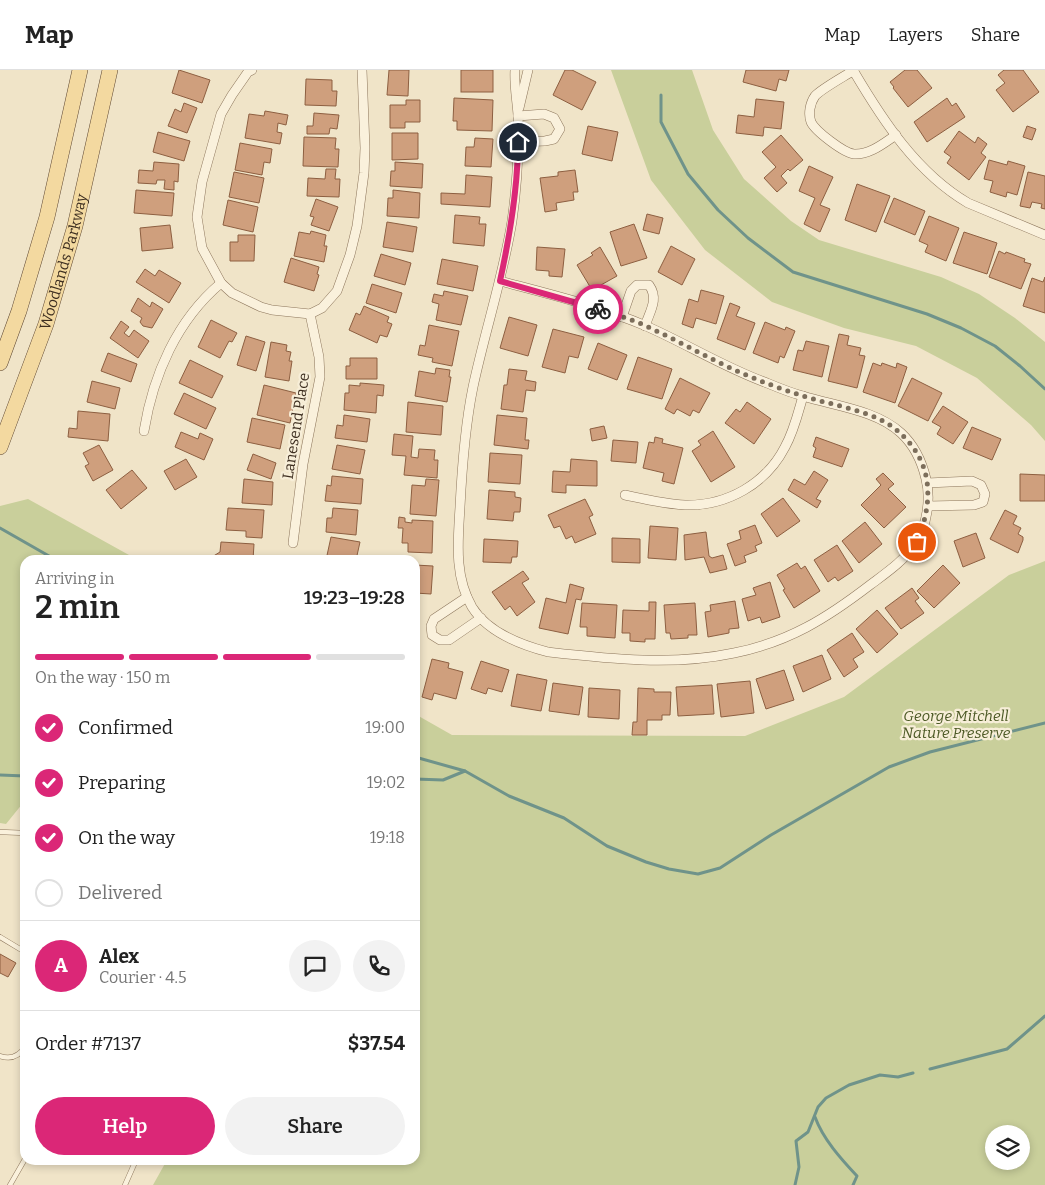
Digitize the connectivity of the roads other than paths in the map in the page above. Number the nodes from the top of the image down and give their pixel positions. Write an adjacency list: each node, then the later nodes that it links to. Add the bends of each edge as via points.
1 (80, 70): 17 (main road, Woodlands Parkway, via 47,217)
2 (110, 70): 20 (main road, Woodlands Parkway, via 75,226 46,324)
3 (362, 70): 14 (street, via 364,173 355,233 337,291 322,308)
4 (515, 70): 8 (street)
5 (528, 70): 8 (street)
6 (853, 70): 9 (street); 9 (street, via 815,96 809,110 812,123 834,144 855,154 878,148)
7 (249, 71): 13 (street, via 221,114 198,200 202,248)
8 (518, 116): 10 (street); 10 (street, via 544,114 554,118 560,128 554,139)
9 (896, 134): 11 (street, via 912,157 957,197)
10 (518, 142): 12 (street, via 512,219)
11 (1045, 235)
12 (500, 281): 15 (street); 25 (street, via 473,389 462,471 459,568)
13 (221, 283): 14 (street, via 232,293 261,307); 19 (street, via 191,314 170,349 153,389)
14 (310, 314): 24 (street, Lanesend Place, via 320,377 303,464)
15 (622, 317): 16 (street); 16 (street, via 631,291 637,285 649,285 654,292 654,300)
16 (646, 326): 18 (street, via 746,375)
17 (0, 363)
18 (803, 396): 21 (street, via 875,417 890,425 918,454); 22 (street, via 786,447 768,471 746,489 717,502 684,505)
19 (144, 431)
20 (0, 447)
21 (927, 483): 23 (street); 23 (street, via 972,481 981,485 985,494 983,502 974,506)
22 (625, 495)
23 (928, 506): 26 (street, via 917,542 888,572 817,623 756,648 674,660 597,658 535,649 510,638)
24 (293, 543)
25 (467, 597): 26 (street); 26 (street, via 434,619 432,635 440,640 449,640)
26 (481, 618)
27 (0, 832): 28 (lane)
28 (20, 833)
29 (0, 938): 30 (lane)
30 (20, 949)
31 (20, 1052): 32 (lane, via 15,1057)
32 (0, 1056)
33 (22, 1165): 35 (lane)
34 (134, 1165): 36 (lane)
35 (10, 1185)
36 (125, 1185)

